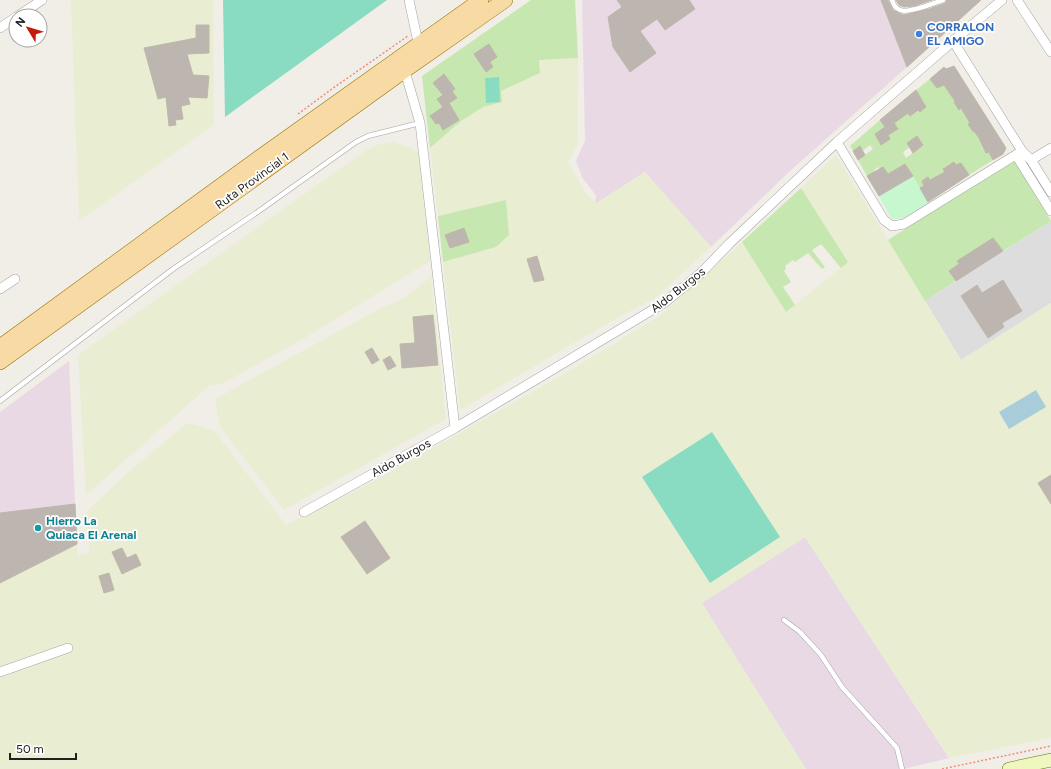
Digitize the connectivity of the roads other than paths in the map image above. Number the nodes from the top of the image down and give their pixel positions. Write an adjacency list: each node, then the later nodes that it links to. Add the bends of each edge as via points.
1 (42, 0): 9 (street)
2 (409, 0): 11 (street)
3 (481, 0): 11 (main road, Ruta Provincial 1)
4 (505, 0): 11 (main road, Ruta Provincial 1)
5 (892, 0): 6 (lane, via 894,6 901,11)
6 (944, 0)
7 (1002, 0): 10 (street, Aldo Burgos)
8 (1017, 0): 12 (street)
9 (30, 8)
10 (953, 41): 15 (street, Aldo Burgos); 17 (street)
11 (421, 52): 13 (main road, Ruta Provincial 1)
12 (1051, 52)
13 (402, 64): 14 (street); 23 (main road, Ruta Provincial 1, via 260,158); 24 (main road, Ruta Provincial 1)
14 (420, 123): 25 (lane, via 368,136 356,142 173,269); 26 (street)
15 (836, 142): 17 (street, via 884,220 892,226 904,224); 26 (street, Aldo Burgos, via 701,273 664,303)
16 (1051, 148): 18 (street)
17 (1019, 153): 18 (street); 20 (street)
18 (1031, 160): 19 (street)
19 (1051, 192)
20 (1051, 211)
21 (15, 279): 22 (street)
22 (0, 289)
23 (0, 347)
24 (0, 362)
25 (0, 401)
26 (455, 428): 27 (street, Aldo Burgos)
27 (304, 512)
28 (784, 620): 32 (lane, via 800,632 821,655 842,687 897,748)
29 (68, 648): 30 (street)
30 (0, 672)
31 (1051, 760): 33 (street)
32 (902, 769)
33 (1008, 769)

